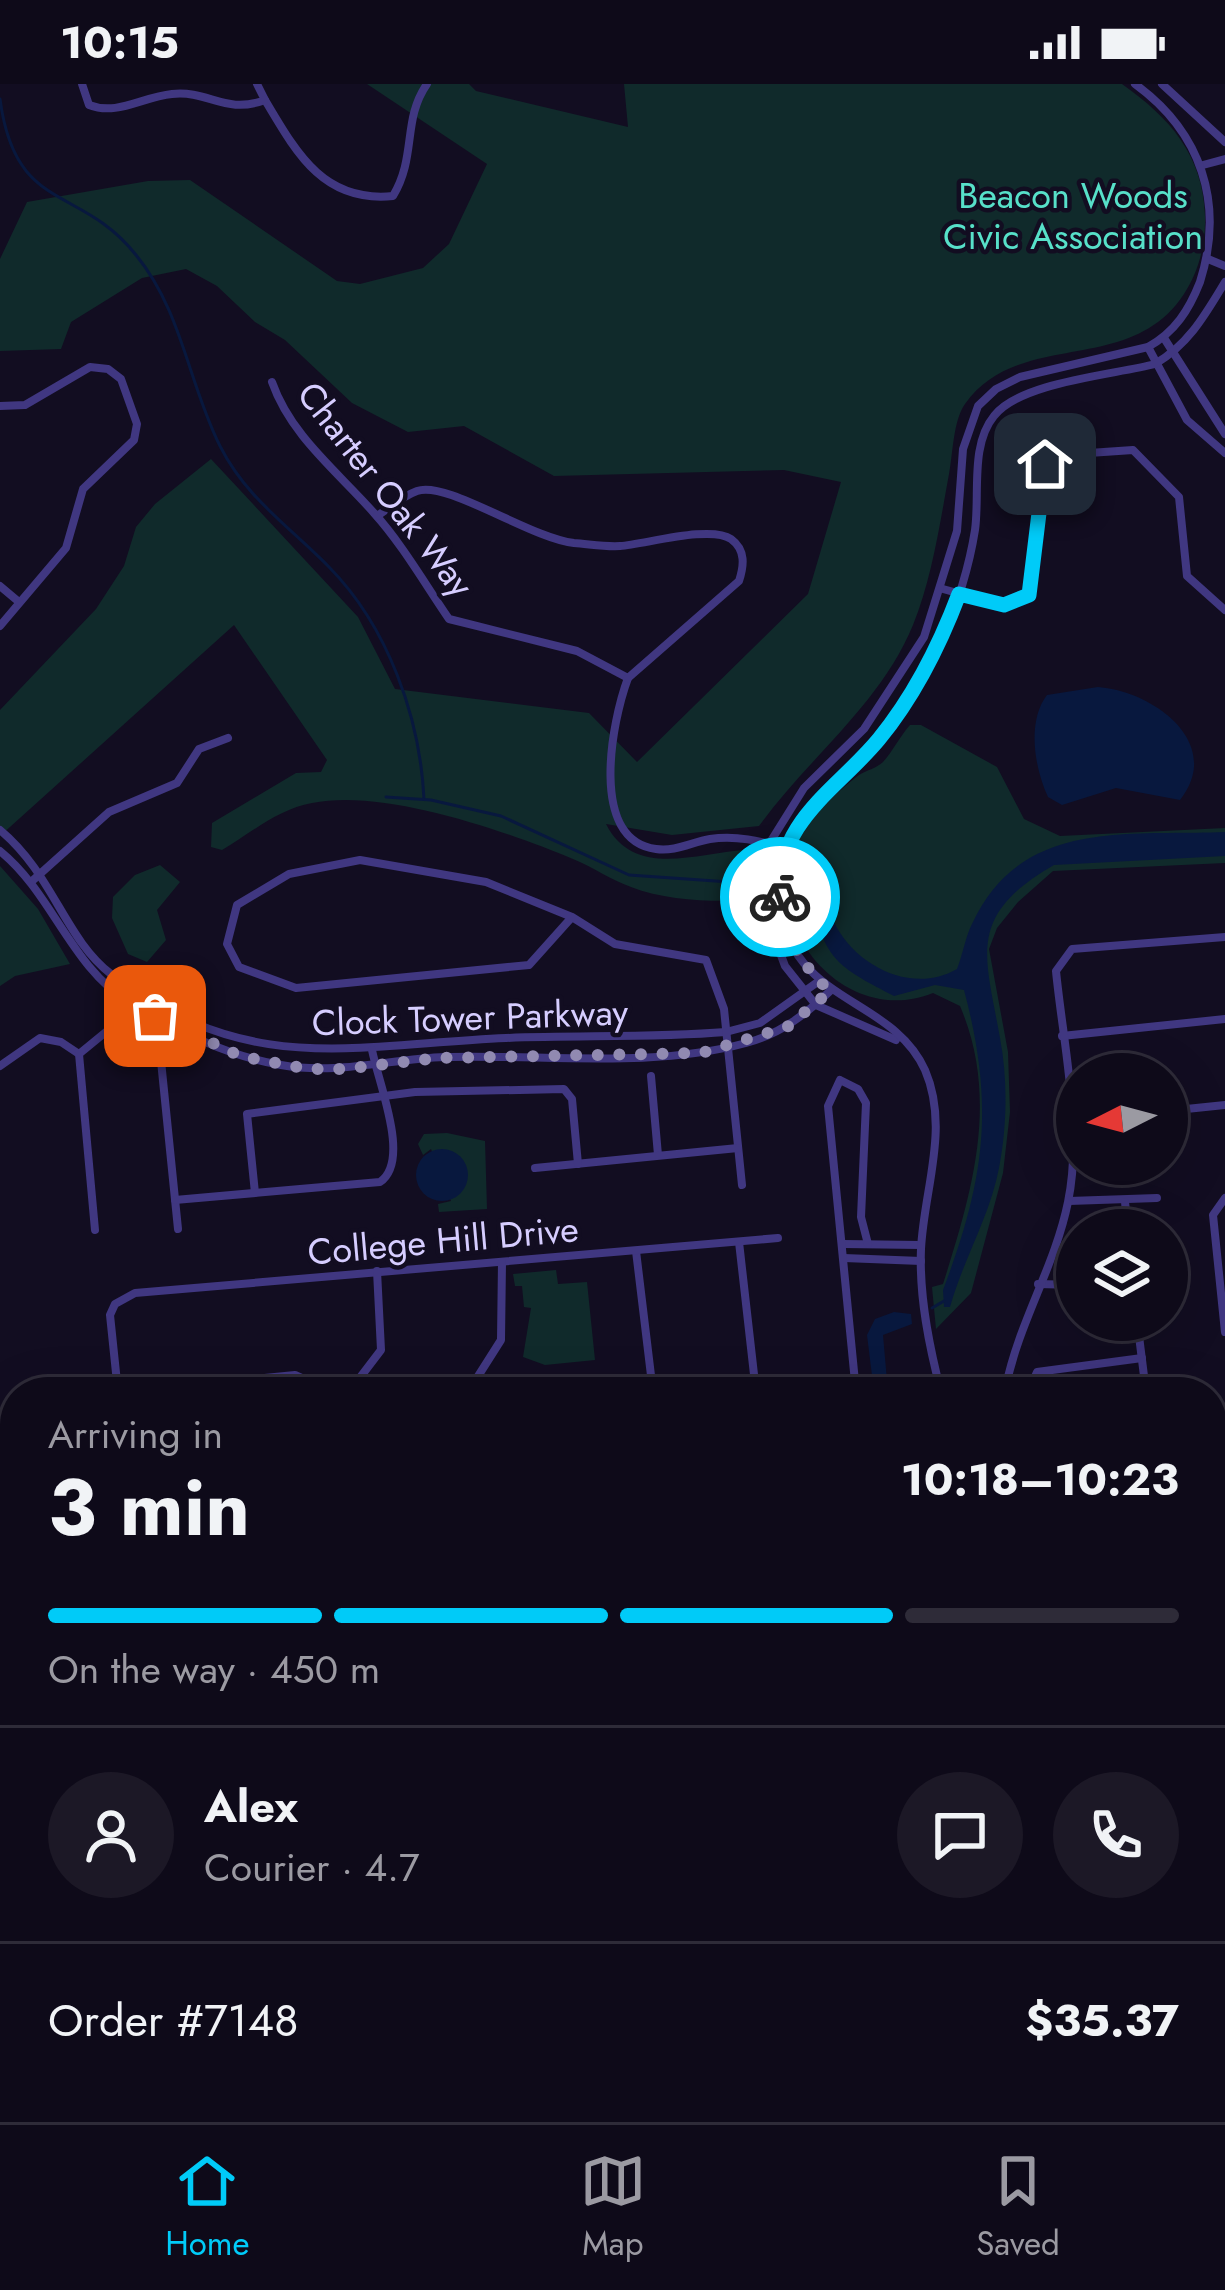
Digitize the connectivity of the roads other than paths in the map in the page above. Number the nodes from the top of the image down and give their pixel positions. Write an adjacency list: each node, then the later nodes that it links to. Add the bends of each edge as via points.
1 (82, 84): 8 (street, via 88,105 107,112 176,93 230,108)
2 (257, 84): 8 (street)
3 (427, 84): 8 (street, via 413,104 407,172 393,196 361,199 308,166)
4 (1135, 84): 9 (street)
5 (1162, 84): 7 (street)
6 (1183, 84): 7 (street)
7 (1172, 93): 9 (street); 10 (street)
8 (266, 100)
9 (1162, 104): 12 (street)
10 (1225, 142)
11 (1225, 159): 12 (street)
12 (1203, 165): 13 (street, via 1215,223)
13 (1208, 259): 14 (street); 16 (street, via 1191,305)
14 (1225, 266)
15 (1225, 282): 18 (street)
16 (1164, 338): 17 (street); 18 (street)
17 (1148, 347): 19 (street); 26 (street, via 1020,377 978,406 962,449 957,531)
18 (1172, 354): 19 (street); 22 (street)
19 (1155, 364): 23 (street, via 1187,420); 27 (street, via 1026,394 992,417)
20 (272, 382): 24 (street, Charter Oak Way, via 308,443)
21 (0, 406): 28 (street, via 25,405 89,367 108,369 121,379 137,424 134,440 83,489 66,548)
22 (1225, 434)
23 (1225, 453)
24 (377, 516): 31 (street, Charter Oak Way, via 449,619 578,651); 31 (street, via 436,488 504,523 566,542 728,536 741,550 740,581)
25 (0, 586): 28 (street)
26 (943, 589): 27 (street); 32 (street)
27 (959, 594): 29 (street, via 1004,605 1029,595 1045,464 1133,450 1180,497 1186,576); 33 (street)
28 (19, 602): 30 (street)
29 (1225, 610)
30 (0, 626)
31 (628, 678): 36 (street, via 616,710 612,799 623,831 660,850 718,838)
32 (899, 681): 33 (street); 36 (street, via 794,799)
33 (914, 691): 37 (street)
34 (228, 738): 39 (street, via 199,749 177,783 110,812)
35 (0, 830): 39 (street, Clock Tower Parkway)
36 (769, 844): 37 (street); 46 (street, via 761,882 769,934)
37 (784, 848): 43 (street, via 785,928)
38 (0, 851): 40 (street, Clock Tower Parkway)
39 (44, 874): 40 (street); 44 (street, Clock Tower Parkway, via 81,941)
40 (31, 882): 47 (street, Clock Tower Parkway, via 94,974)
41 (572, 916): 41 (street, via 529,964 296,988 239,967 227,944 237,905 289,874 360,860 486,882); 51 (street, via 615,944 706,960)
42 (1225, 937): 52 (street, via 1072,949 1057,971)
43 (819, 981): 45 (street); 46 (street, Clock Tower Parkway)
44 (136, 991): 47 (street); 55 (street, Clock Tower Parkway, via 242,1042 316,1053)
45 (830, 991): 48 (street, Clock Tower Parkway); 53 (street)
46 (805, 993): 48 (street); 51 (street, Clock Tower Parkway, via 760,1023)
47 (130, 1002): 50 (street); 58 (street, Clock Tower Parkway, via 240,1056 308,1069)
48 (816, 1005): 53 (street); 54 (street, Clock Tower Parkway, via 787,1027)
49 (1225, 1019): 52 (street)
50 (118, 1022): 57 (street); 72 (street, via 160,1052)
51 (726, 1032): 54 (street); 55 (street, Clock Tower Parkway)
52 (1062, 1036): 56 (street)
53 (908, 1046): 83 (street, via 934,1094 938,1130)
54 (729, 1047): 58 (street, Clock Tower Parkway); 64 (street)
55 (372, 1050): 58 (street)
56 (1064, 1053)
57 (79, 1054): 59 (street, via 40,1038); 78 (street)
58 (375, 1065): 61 (street)
59 (0, 1066)
60 (651, 1076): 65 (street)
61 (380, 1097): 66 (street, via 564,1089 572,1099); 70 (street, via 247,1114); 70 (street, via 394,1139 390,1175)
62 (1225, 1105): 63 (street)
63 (1188, 1109)
64 (738, 1148): 65 (street); 68 (street)
65 (658, 1155): 66 (street)
66 (578, 1164): 67 (street)
67 (535, 1168)
68 (742, 1185)
69 (1070, 1185): 73 (street)
70 (255, 1193): 72 (street)
71 (1157, 1198): 75 (street)
72 (175, 1201): 77 (street)
73 (1069, 1201): 75 (street); 89 (street)
74 (1221, 1201): 91 (street, via 1213,1215)
75 (1125, 1202): 76 (street)
76 (1126, 1209)
77 (178, 1229)
78 (95, 1230)
79 (778, 1238): 80 (street, College Hill Drive)
80 (739, 1242): 84 (street, College Hill Drive); 98 (street)
81 (843, 1244): 82 (street); 82 (street, via 828,1106 840,1080 866,1103 861,1217); 85 (street)
82 (868, 1244): 83 (street)
83 (922, 1245): 87 (street)
84 (636, 1251): 86 (street, College Hill Drive); 97 (street)
85 (844, 1258): 87 (street); 99 (street)
86 (502, 1262): 88 (street, College Hill Drive); 96 (street, via 505,1326)
87 (921, 1262): 100 (street)
88 (377, 1271): 94 (street, College Hill Drive, via 135,1293 110,1315); 95 (street, via 381,1350)
89 (1039, 1285): 90 (street); 101 (street)
90 (1056, 1285)
91 (1225, 1332)
92 (1140, 1341): 93 (street)
93 (1142, 1358): 102 (street); 103 (street)
94 (116, 1377)
95 (360, 1377)
96 (476, 1377)
97 (651, 1377)
98 (754, 1377)
99 (855, 1377)
100 (938, 1377)
101 (1010, 1377)
102 (1035, 1377)
103 (1144, 1377)

